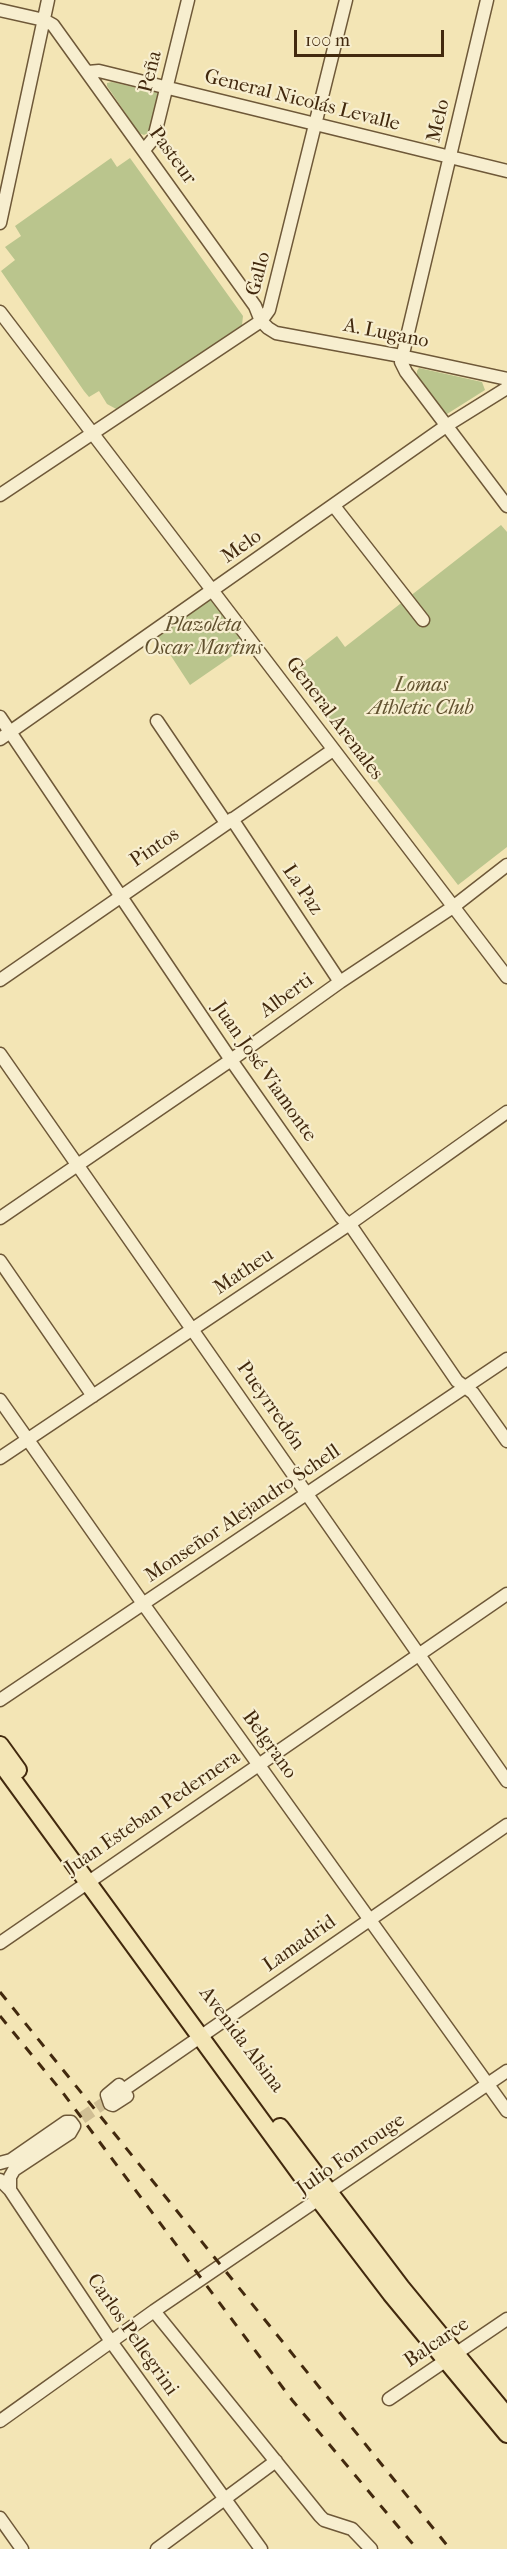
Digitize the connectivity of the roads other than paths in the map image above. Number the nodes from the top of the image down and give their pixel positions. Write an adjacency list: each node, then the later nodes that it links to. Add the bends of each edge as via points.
1 (48, 0): 6 (street)
2 (188, 0): 8 (street, Peña)
3 (346, 0): 9 (street, Gallo)
4 (487, 0): 11 (street, Melo)
5 (0, 10): 6 (street)
6 (44, 20): 7 (street, Pasteur); 13 (street)
7 (88, 72): 8 (street, General Nicolás Levalle, via 99,71); 10 (street, Pasteur)
8 (167, 87): 9 (street, General Nicolás Levalle); 10 (street, Peña, via 154,138)
9 (316, 124): 11 (street, General Nicolás Levalle); 15 (street, Gallo, via 273,302)
10 (144, 150): 15 (street, Pasteur, via 255,306)
11 (450, 158): 12 (street, General Nicolás Levalle); 16 (street, Melo)
12 (507, 171)
13 (0, 223)
14 (0, 312): 20 (street, General Arenales)
15 (261, 321): 16 (street, A. Lugano, via 276,333); 20 (street, Gallo)
16 (401, 356): 17 (street, A. Lugano); 19 (street, via 406,372)
17 (507, 380)
18 (507, 388): 19 (street, Melo)
19 (446, 426): 22 (street, Melo); 23 (street)
20 (92, 433): 21 (street, Gallo); 24 (street, General Arenales)
21 (0, 495)
22 (334, 506): 24 (street, Melo); 25 (street)
23 (507, 506)
24 (212, 591): 28 (street, Melo); 29 (street, General Arenales)
25 (423, 620)
26 (0, 717): 28 (street, Juan José Viamonte)
27 (157, 721): 30 (street, La Paz)
28 (5, 735): 32 (street, Juan José Viamonte)
29 (333, 750): 30 (street, Pintos); 33 (street, General Arenales)
30 (229, 821): 32 (street, Pintos); 36 (street, La Paz)
31 (507, 865): 33 (street, Alberti)
32 (120, 896): 35 (street, Pintos); 38 (street, Juan José Viamonte)
33 (453, 907): 34 (street, General Arenales); 36 (street, Alberti)
34 (507, 977)
35 (0, 980)
36 (340, 982): 38 (street, Alberti)
37 (0, 1053): 40 (street, Pueyrredón)
38 (231, 1060): 40 (street, Alberti); 42 (street, Juan José Viamonte)
39 (505, 1116): 42 (street, Matheu)
40 (78, 1165): 41 (street, Alberti); 44 (street, Pueyrredón)
41 (0, 1218)
42 (348, 1225): 44 (street, Matheu); 46 (street, Juan José Viamonte)
43 (0, 1261): 47 (street)
44 (193, 1330): 47 (street, Matheu); 52 (street, Pueyrredón)
45 (507, 1359): 46 (street, Monseñor Alejandro Schell)
46 (465, 1387): 50 (street, Juan José Viamonte); 52 (street, Monseñor Alejandro Schell)
47 (93, 1396): 49 (street, Matheu)
48 (0, 1401): 49 (street, Belgrano)
49 (28, 1440): 51 (street, Matheu); 54 (street, Belgrano)
50 (507, 1441)
51 (0, 1458)
52 (308, 1494): 54 (street, Monseñor Alejandro Schell); 55 (street, Pueyrredón)
53 (507, 1594): 55 (street, Juan Esteban Pedernera)
54 (144, 1605): 56 (street, Monseñor Alejandro Schell); 59 (street, Belgrano)
55 (418, 1655): 59 (street, Juan Esteban Pedernera); 60 (street, Pueyrredón)
56 (0, 1700)
57 (0, 1744): 62 (main road, Avenida Alsina)
58 (0, 1762): 62 (main road, Avenida Alsina)
59 (259, 1764): 62 (street, Juan Esteban Pedernera); 63 (street, Belgrano)
60 (507, 1781)
61 (507, 1825): 63 (street, Lamadrid)
62 (91, 1878): 64 (street, Juan Esteban Pedernera); 65 (main road, Avenida Alsina)
63 (370, 1919): 65 (street, Lamadrid); 67 (street, Belgrano)
64 (0, 1943)
65 (203, 2036): 65 (street, Lamadrid, via 109,2091 106,2098 110,2104 117,2103); 68 (street, Lamadrid); 75 (main road, Avenida Alsina)
66 (507, 2071): 67 (street, Julio Fonrouge)
67 (488, 2085): 69 (street, Belgrano); 75 (street, Julio Fonrouge)
68 (116, 2096)
69 (507, 2111)
70 (67, 2128): 72 (street)
71 (0, 2163): 74 (street, via 11,2160 66,2122 75,2126 14,2170)
72 (0, 2174)
73 (0, 2180): 74 (street, Carlos Pellegrini)
74 (10, 2190): 78 (street, Carlos Pellegrini)
75 (325, 2197): 76 (street, Julio Fonrouge); 79 (main road, Avenida Alsina)
76 (154, 2311): 78 (street, Julio Fonrouge); 84 (street)
77 (507, 2319): 79 (street, Balcarce)
78 (112, 2343): 82 (street, Julio Fonrouge); 85 (street, Carlos Pellegrini)
79 (451, 2358): 80 (street, Balcarce); 81 (main road); 83 (main road)
80 (389, 2400)
81 (507, 2416)
82 (0, 2421)
83 (507, 2434)
84 (276, 2461): 85 (street); 90 (street, via 324,2520 352,2529)
85 (225, 2500): 88 (street); 89 (street, Carlos Pellegrini)
86 (0, 2517): 87 (street)
87 (22, 2549)
88 (157, 2549)
89 (261, 2549)
90 (371, 2549)

